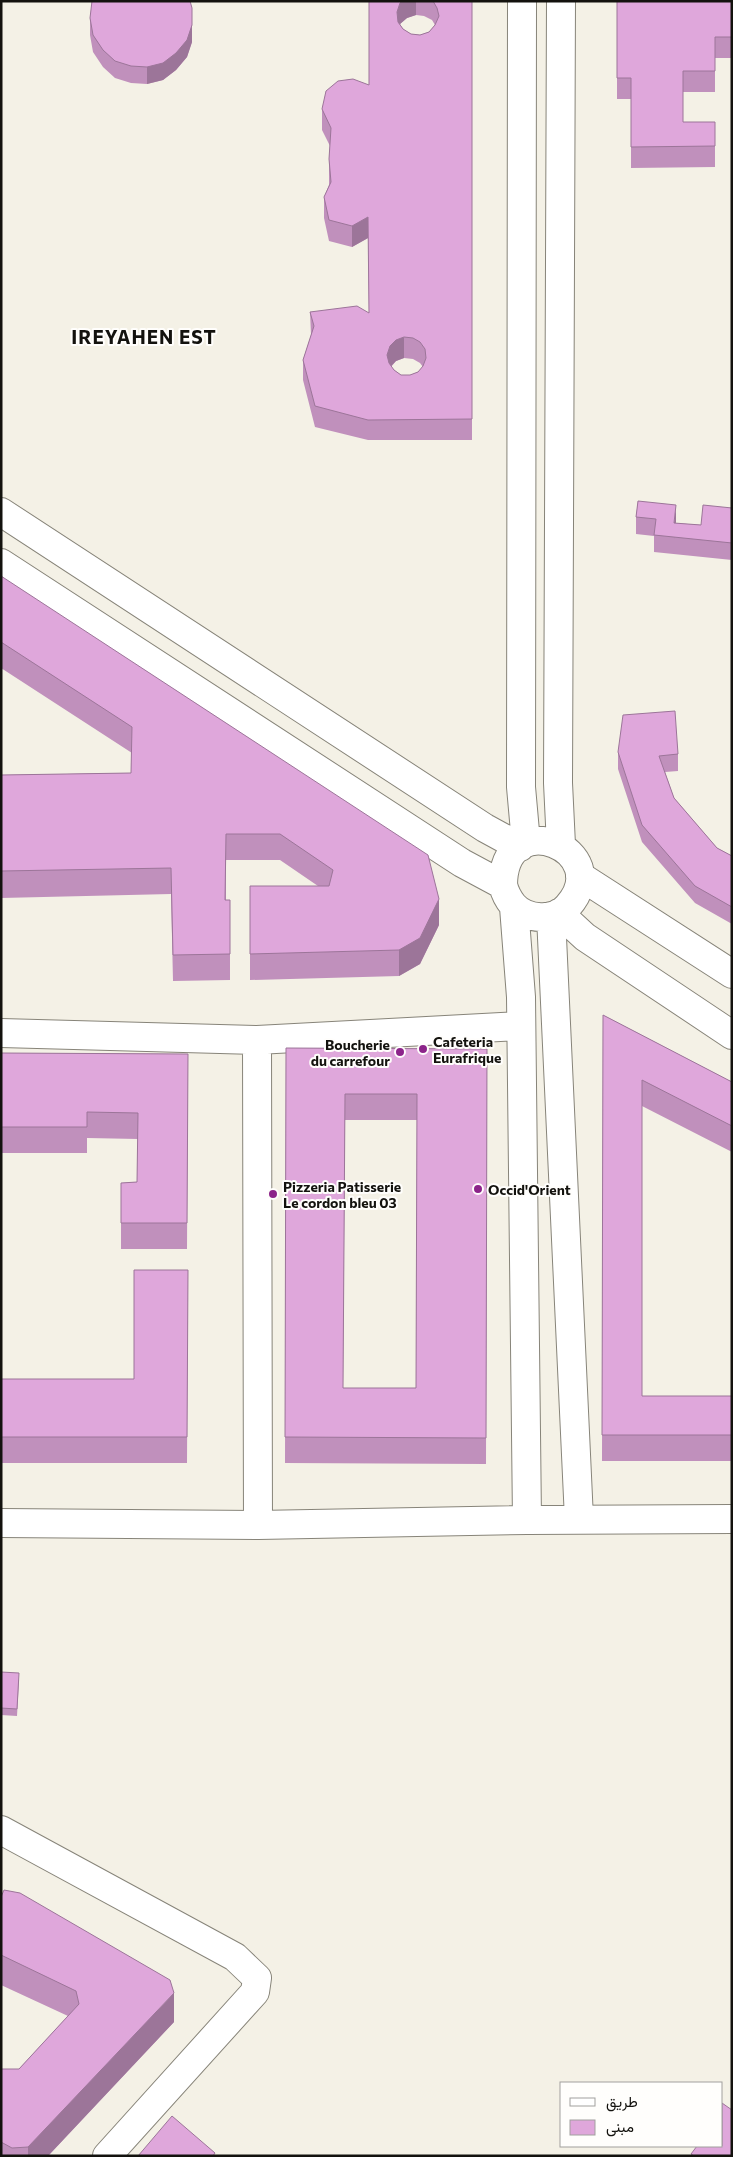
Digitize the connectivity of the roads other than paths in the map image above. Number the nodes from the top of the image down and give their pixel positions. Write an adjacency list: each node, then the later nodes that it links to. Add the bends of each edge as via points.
1 (522, 1): 5 (street)
2 (561, 1): 6 (street, via 558,763)
3 (1, 512): 5 (street, via 485,828)
4 (1, 563): 8 (street)
5 (523, 845): 6 (street, via 538,840); 8 (street, via 509,857 503,873)
6 (561, 845): 7 (street, via 577,864)
7 (580, 876): 9 (street, via 577,893 568,907); 10 (street)
8 (509, 896): 9 (street, via 524,914 541,918); 11 (street)
9 (555, 915): 13 (street); 15 (street)
10 (732, 974)
11 (521, 1026): 14 (street); 17 (street)
12 (1, 1033): 14 (street)
13 (732, 1035)
14 (257, 1040): 19 (street)
15 (579, 1519): 16 (street); 17 (street)
16 (732, 1519)
17 (527, 1520): 19 (street)
18 (1, 1523): 19 (street)
19 (258, 1524)
20 (1, 1830): 21 (street, via 235,1957 257,1978 255,1992)
21 (107, 2156)

